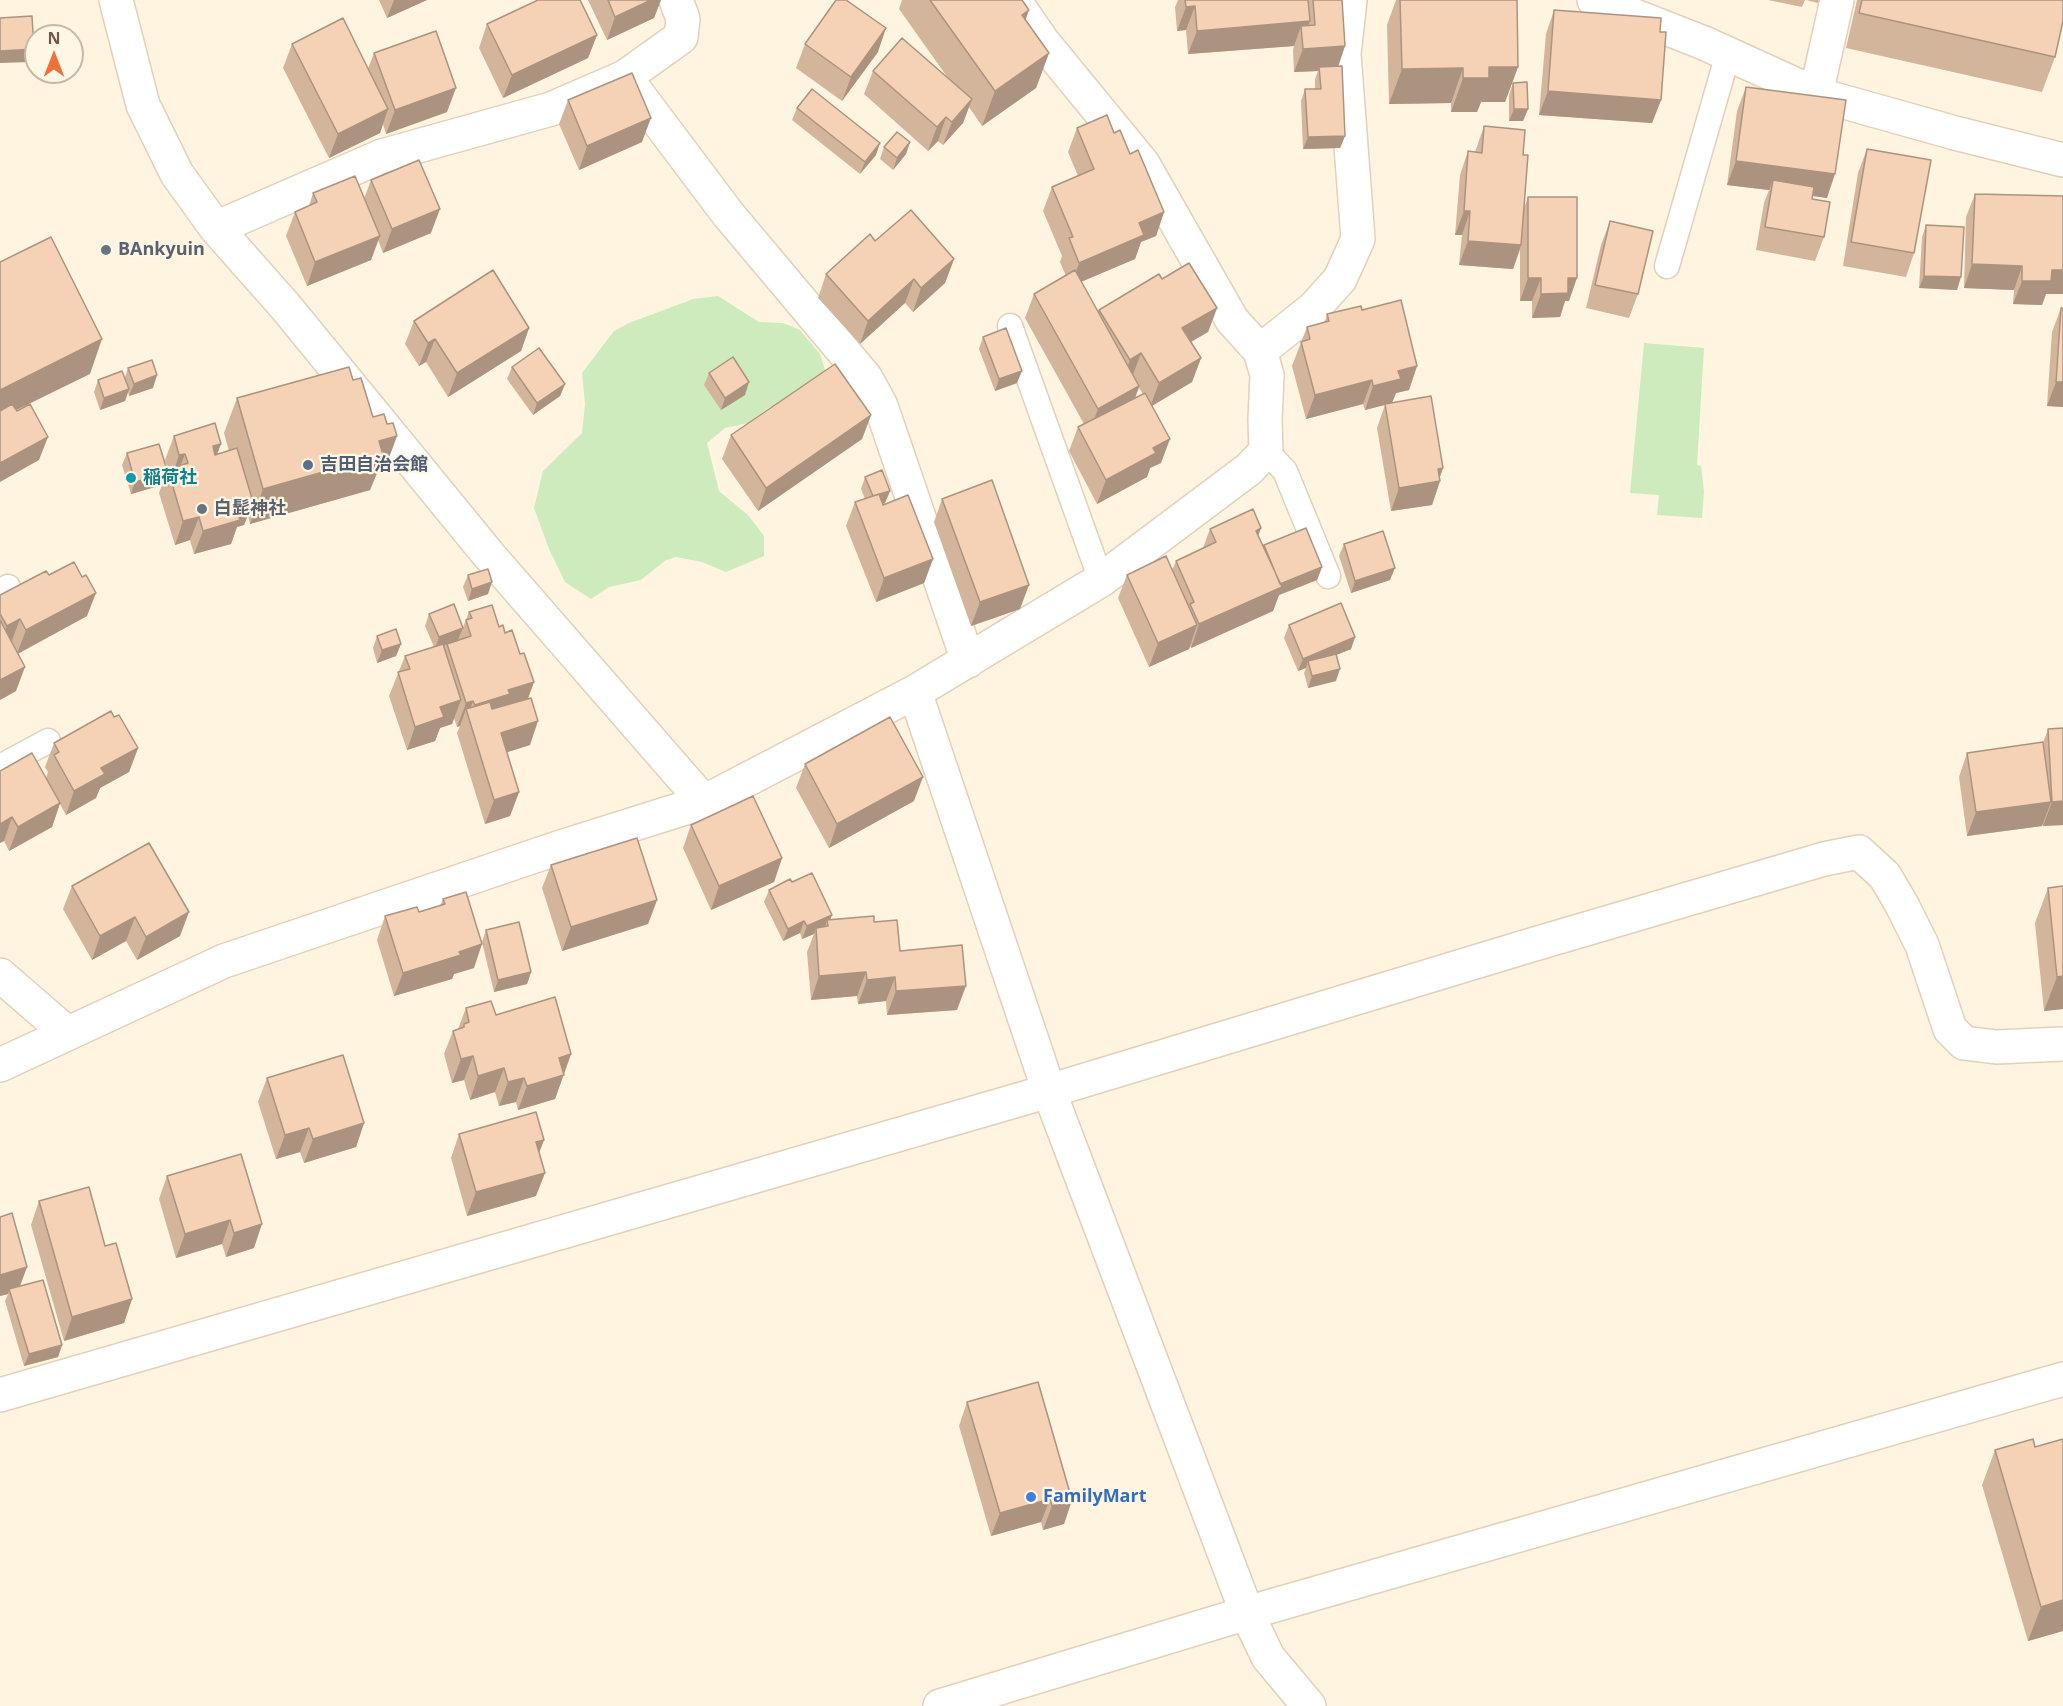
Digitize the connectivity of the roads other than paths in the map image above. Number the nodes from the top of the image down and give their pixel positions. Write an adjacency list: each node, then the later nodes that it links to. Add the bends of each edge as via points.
1 (116, 0): 11 (street, via 143,105 177,174)
2 (676, 0): 8 (street, via 683,19 681,37)
3 (1014, 0): 14 (street, via 1043,42 1143,164 1232,320)
4 (1350, 0): 14 (street, via 1344,54 1358,239 1340,279 1314,308)
5 (1594, 0): 7 (street)
6 (1837, 0): 9 (street)
7 (1728, 54): 9 (street); 12 (lane)
8 (625, 77): 11 (street, via 551,109 382,156); 18 (street, via 728,214 869,384 881,406)
9 (1816, 94): 10 (street)
10 (2063, 160)
11 (216, 228): 22 (street, via 285,306 488,555)
12 (1667, 266)
13 (1010, 326): 17 (lane)
14 (1260, 351): 15 (street, via 1267,375)
15 (1266, 451): 16 (lane, via 1285,471); 17 (street, via 1249,469)
16 (1328, 576)
17 (1101, 580): 18 (street)
18 (968, 661): 19 (street)
19 (915, 692): 22 (street); 27 (street)
20 (48, 741): 21 (lane)
21 (0, 767)
22 (704, 802): 24 (street, via 224,961)
23 (0, 975): 24 (street)
24 (68, 1033): 26 (street)
25 (2063, 1044): 27 (street, via 1996,1047 1964,1043 1950,1029 1922,945 1902,905 1885,876 1859,852 1801,865)
26 (0, 1065)
27 (1049, 1090): 29 (street); 30 (street)
28 (2063, 1379): 30 (street)
29 (0, 1395)
30 (1247, 1612): 31 (street); 32 (street, via 1268,1657)
31 (940, 1706)
32 (1309, 1706)

